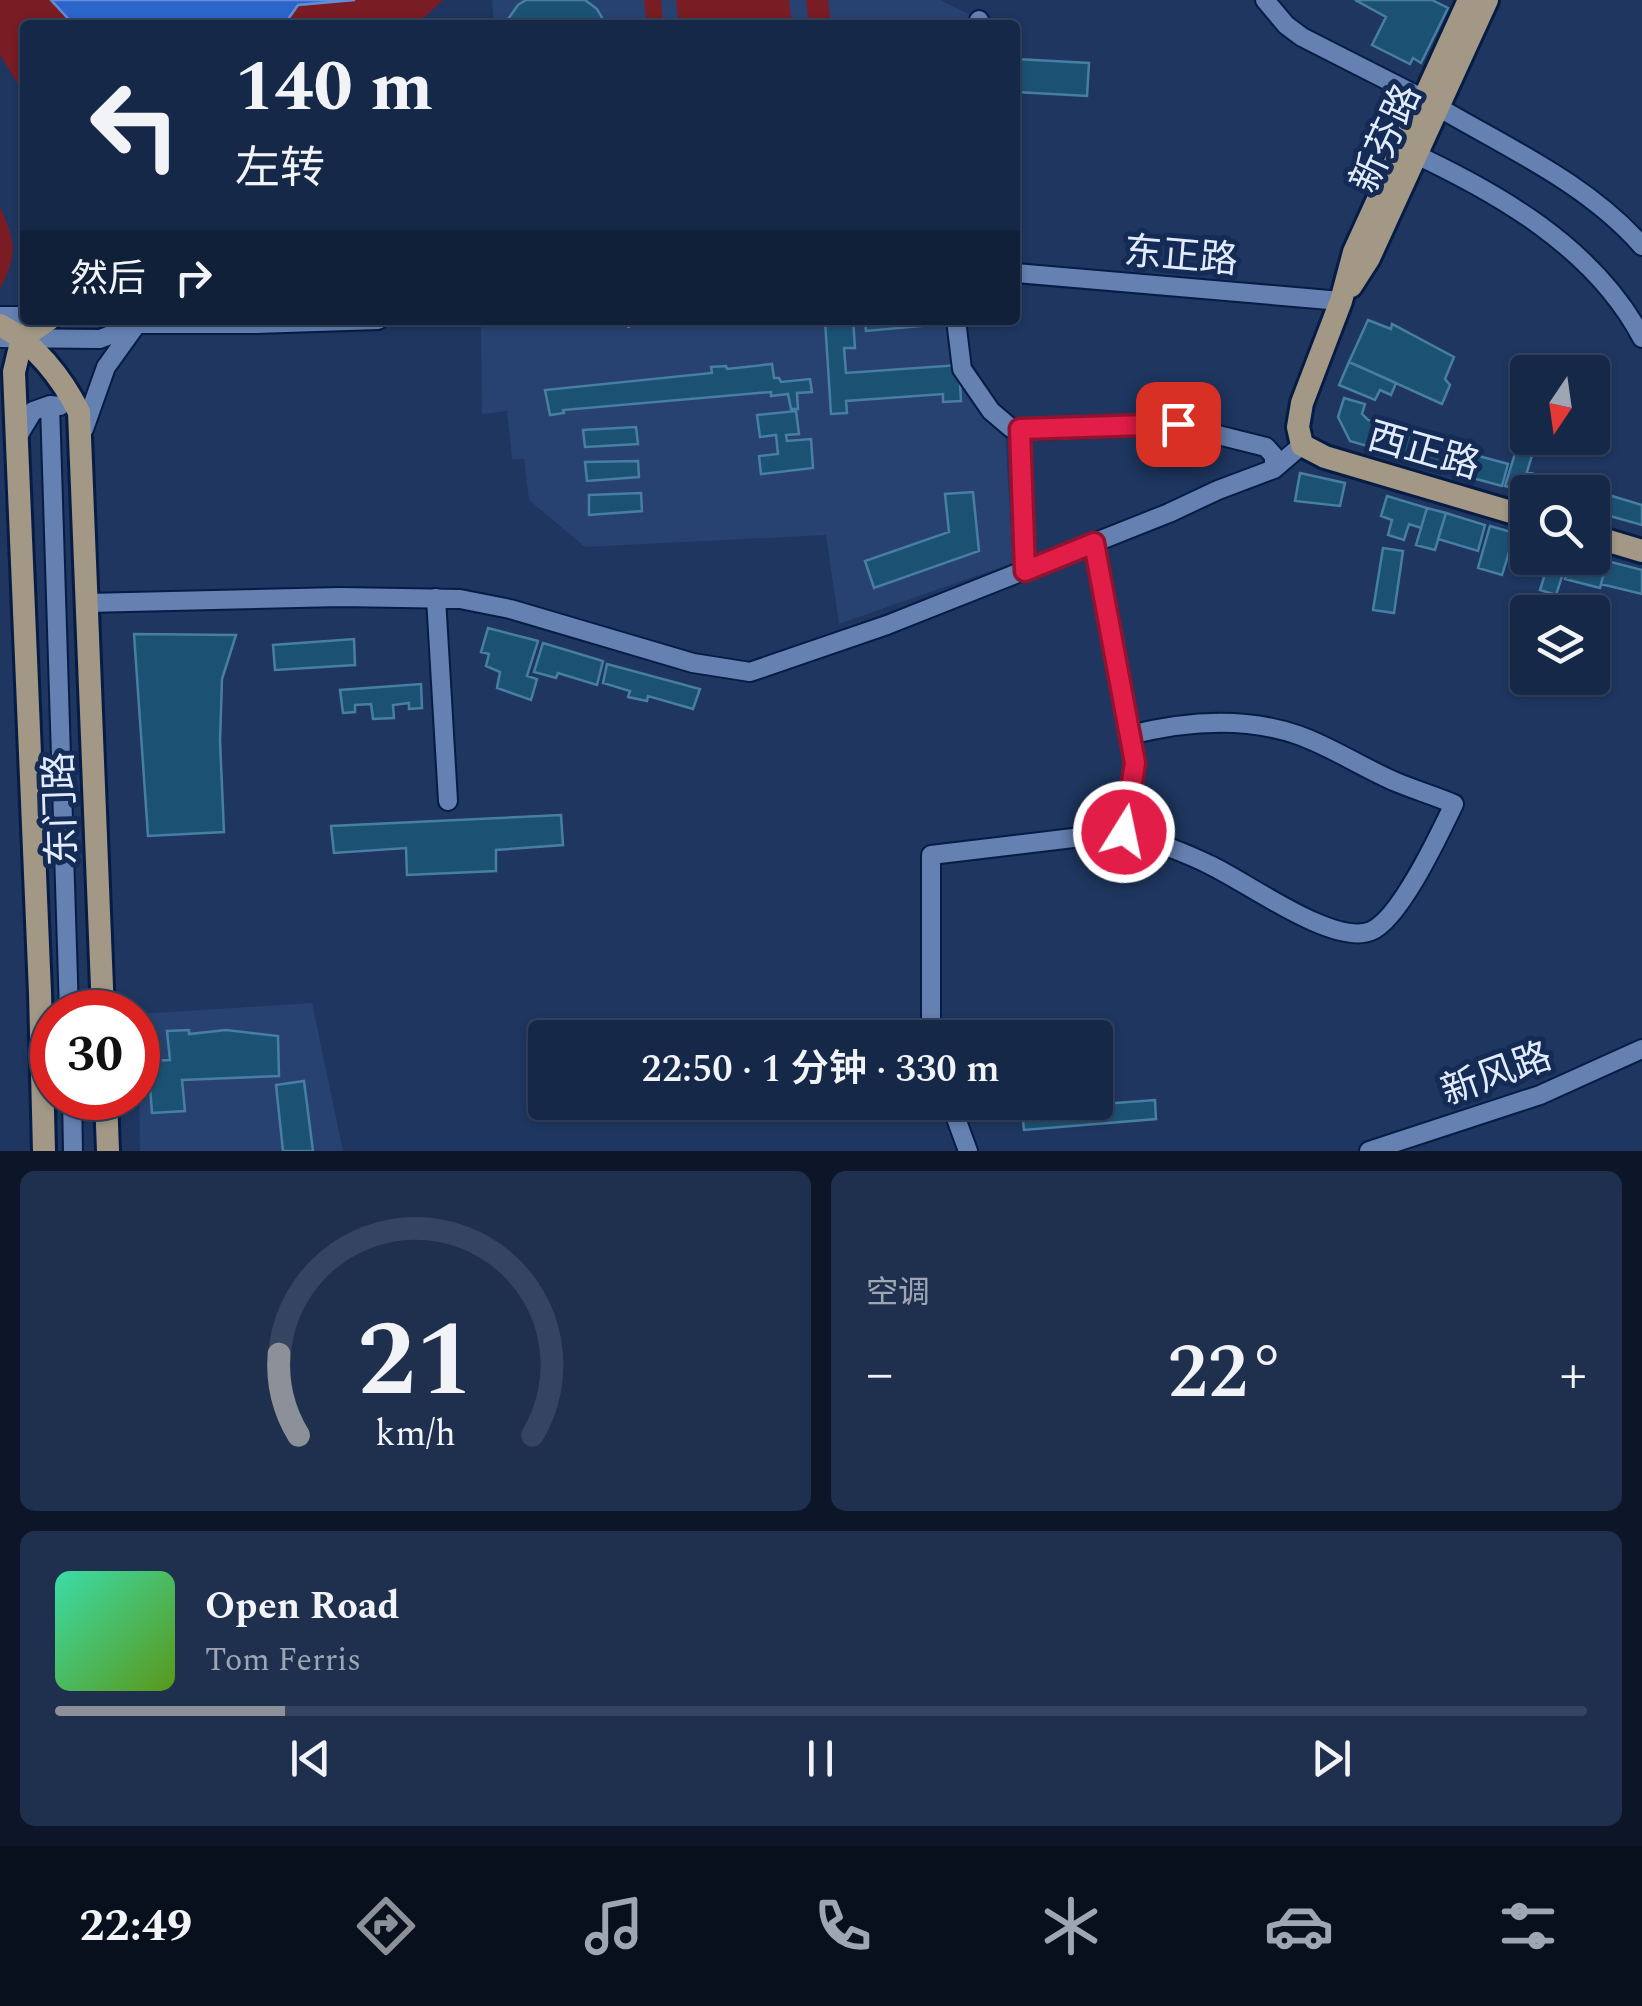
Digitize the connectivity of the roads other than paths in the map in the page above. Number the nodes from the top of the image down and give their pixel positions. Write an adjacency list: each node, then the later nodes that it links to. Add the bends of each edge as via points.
1 (1265, 0): 4 (street, via 1302,36)
2 (1469, 0): 4 (main road, 新芬路)
3 (1487, 0): 4 (main road, 新芬路)
4 (1431, 103): 5 (main road, 新芬路); 6 (street, via 1580,191)
5 (1409, 151): 8 (main road, 新芬路, via 1354,252); 15 (street, via 1454,172 1571,250 1602,277)
6 (1642, 246)
7 (1020, 273): 8 (street, 东正路)
8 (1341, 301): 21 (main road, 新芬路, via 1302,403)
9 (0, 316): 14 (street)
10 (0, 325): 14 (main road, 东门路)
11 (135, 325): 14 (street, via 100,339)
12 (137, 325): 20 (street, via 106,367)
13 (957, 325): 18 (street, via 962,369 991,411)
14 (16, 331): 16 (main road); 20 (main road, 东门路, via 70,395)
15 (1642, 338)
16 (7, 364): 19 (main road)
17 (50, 405): 19 (street, via 34,411); 20 (street, via 74,416); 33 (street)
18 (1020, 429): 22 (street, via 1178,424 1266,446); 27 (street)
19 (18, 436): 40 (main road)
20 (82, 438): 29 (main road, 东门路)
21 (1302, 445): 22 (street); 23 (main road, 西正路, via 1326,458)
22 (1274, 470): 25 (street)
23 (1510, 512)
24 (1610, 541): 26 (main road)
25 (1094, 543): 27 (street); 30 (street)
26 (1642, 551)
27 (1025, 571): 28 (street, via 750,672 693,663 510,609)
28 (436, 598): 29 (street); 31 (street)
29 (86, 603): 34 (main road, 东门路)
30 (1130, 736): 32 (street, via 1135,763); 32 (street, via 1208,721 1298,734 1454,804 1392,917 1360,934 1313,921 1210,865)
31 (448, 800)
32 (1124, 832): 35 (street, via 931,855)
33 (68, 990)
34 (102, 990)
35 (930, 1020)
36 (1642, 1049): 44 (street, 新风路, via 1540,1095)
37 (73, 1120): 41 (street)
38 (107, 1120): 42 (main road)
39 (957, 1120): 43 (street)
40 (44, 1151)
41 (74, 1151)
42 (108, 1151)
43 (968, 1151)
44 (1369, 1151)

